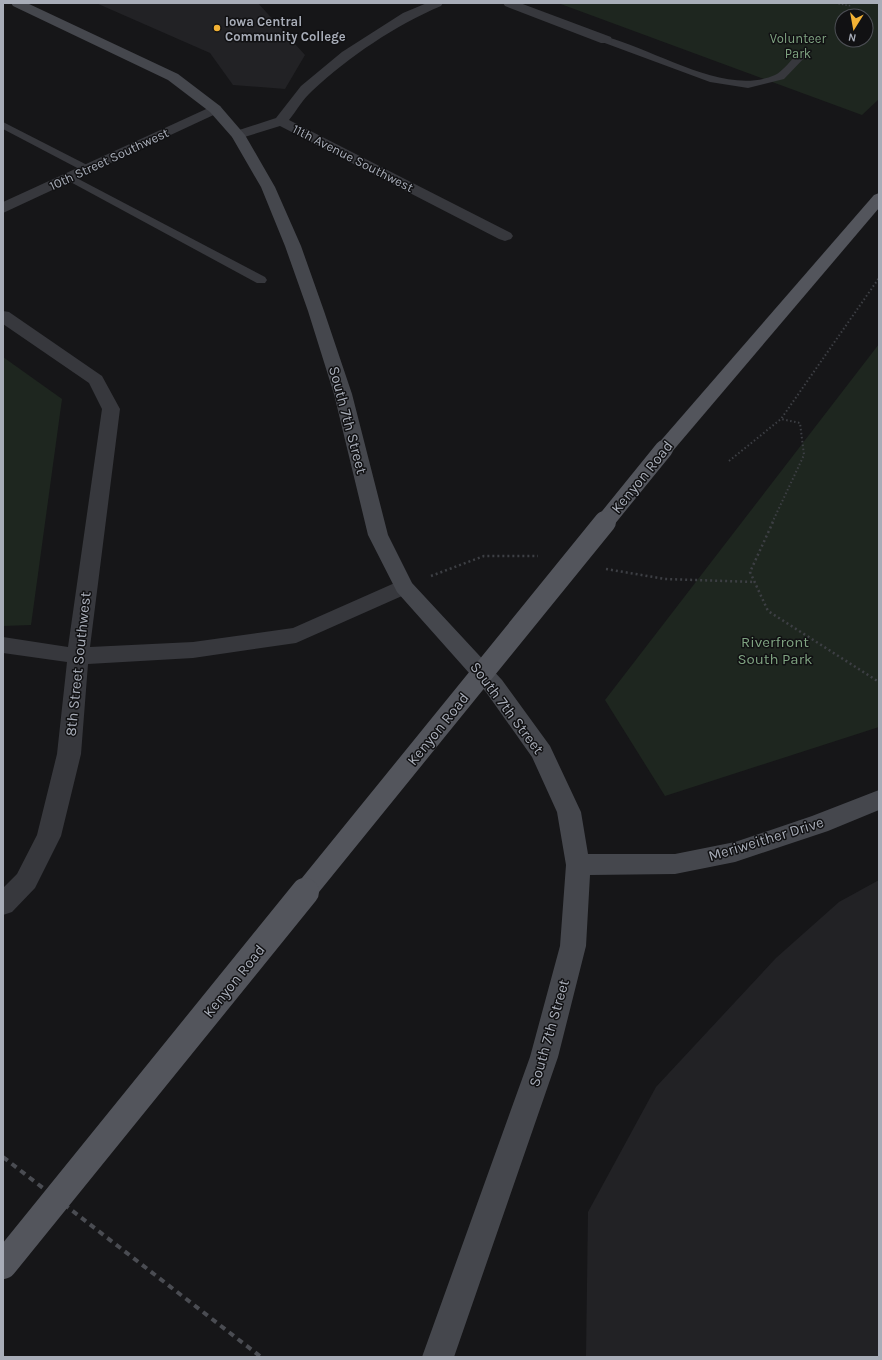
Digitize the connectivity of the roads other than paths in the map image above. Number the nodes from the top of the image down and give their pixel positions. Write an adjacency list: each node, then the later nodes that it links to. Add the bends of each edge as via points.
1 (17, 3): 6 (street, via 173,77)
2 (437, 3): 7 (street, via 407,16 347,55 306,89)
3 (509, 3): 4 (street)
4 (606, 40): 5 (lane, via 714,80 748,86 780,77)
5 (803, 54)
6 (215, 109): 9 (street); 10 (street, 10th Street Southwest)
7 (281, 121): 9 (street, 11th Avenue Southwest); 14 (street, 11th Avenue Southwest)
8 (3, 125): 10 (lane)
9 (238, 135): 17 (street, South 7th Street, via 268,187 293,246 343,394 378,535)
10 (87, 169): 11 (street, 10th Street Southwest)
11 (69, 177): 13 (street, 10th Street Southwest); 15 (lane)
12 (879, 198): 23 (main road, Kenyon Road, bridge, via 664,449)
13 (3, 208)
14 (504, 236)
15 (260, 280)
16 (3, 316): 19 (street, 8th Street Southwest, via 96,380 111,409)
17 (404, 587): 19 (street, via 296,635 192,650); 21 (street, South 7th Street, via 494,686 542,752 569,812)
18 (3, 645): 19 (street)
19 (78, 656): 22 (street, 8th Street Southwest, via 69,754 49,836 26,881)
20 (879, 800): 21 (street, Meriweither Drive, via 819,824 734,852 676,864)
21 (578, 865): 24 (street, South 7th Street, via 573,946 544,1057)
22 (3, 904)
23 (3, 1265)
24 (438, 1357)

